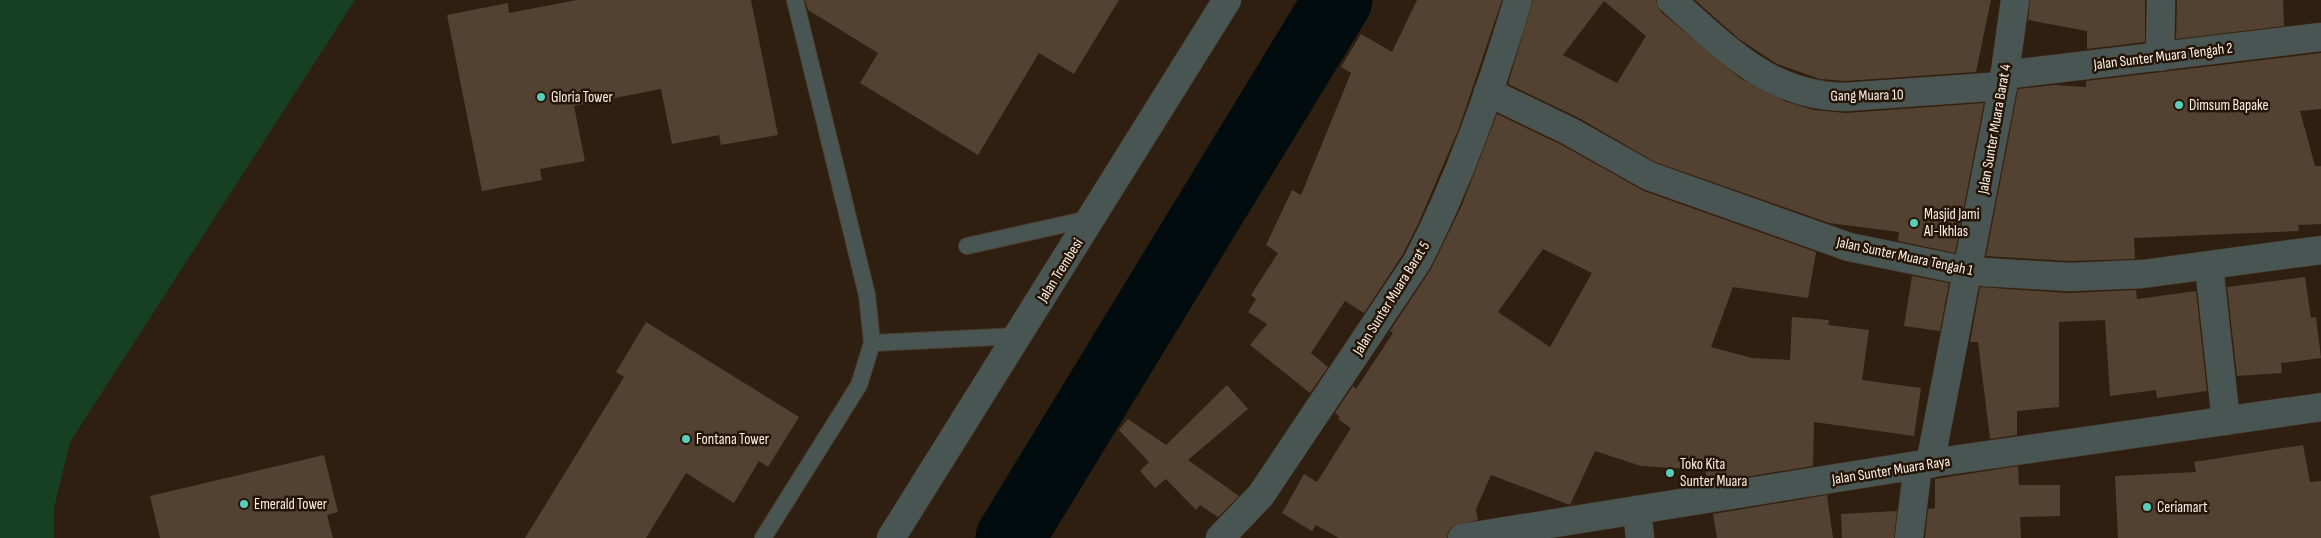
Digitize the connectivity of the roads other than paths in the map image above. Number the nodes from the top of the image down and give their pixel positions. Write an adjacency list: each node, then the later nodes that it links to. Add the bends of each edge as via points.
1 (795, 0): 17 (lane, via 866,295)
2 (1227, 0): 11 (street, Jalan Trembesi)
3 (1518, 0): 10 (street, Jalan Sunter Muara Barat 5)
4 (1671, 0): 9 (street, Gang Muara 10, via 1750,68 1777,83 1829,97)
5 (2014, 0): 9 (street, Jalan Sunter Muara Barat 4)
6 (2161, 0): 8 (street)
7 (2321, 37): 8 (street, Jalan Sunter Muara Tengah 2)
8 (2160, 57): 9 (street, Jalan Sunter Muara Tengah 2)
9 (2004, 80): 15 (street, Jalan Sunter Muara Barat 4)
10 (1488, 92): 15 (street, Jalan Sunter Muara Tengah 1, via 1569,131 1649,176 1849,247); 24 (street, Jalan Sunter Muara Barat 5, via 1437,222 1417,262 1261,495)
11 (1093, 218): 12 (lane); 16 (street, Jalan Trembesi)
12 (967, 246)
13 (2321, 250): 14 (street, Jalan Sunter Muara Tengah 1)
14 (2209, 266): 15 (street, Jalan Sunter Muara Tengah 1, via 2142,274 2069,277); 19 (street)
15 (1967, 270): 20 (street, Jalan Sunter Muara Barat 4)
16 (1018, 336): 17 (lane); 23 (street, Jalan Trembesi)
17 (872, 342): 22 (lane, via 859,385)
18 (2321, 407): 19 (street, Jalan Sunter Muara Raya)
19 (2226, 421): 20 (street, Jalan Sunter Muara Raya)
20 (1924, 465): 21 (street, Jalan Sunter Muara Raya); 27 (street, Jalan Sunter Muara Barat 4)
21 (1637, 510): 25 (street, Jalan Sunter Muara Raya); 26 (street)
22 (763, 538)
23 (891, 538)
24 (1220, 538)
25 (1462, 538)
26 (1640, 538)
27 (1909, 538)

